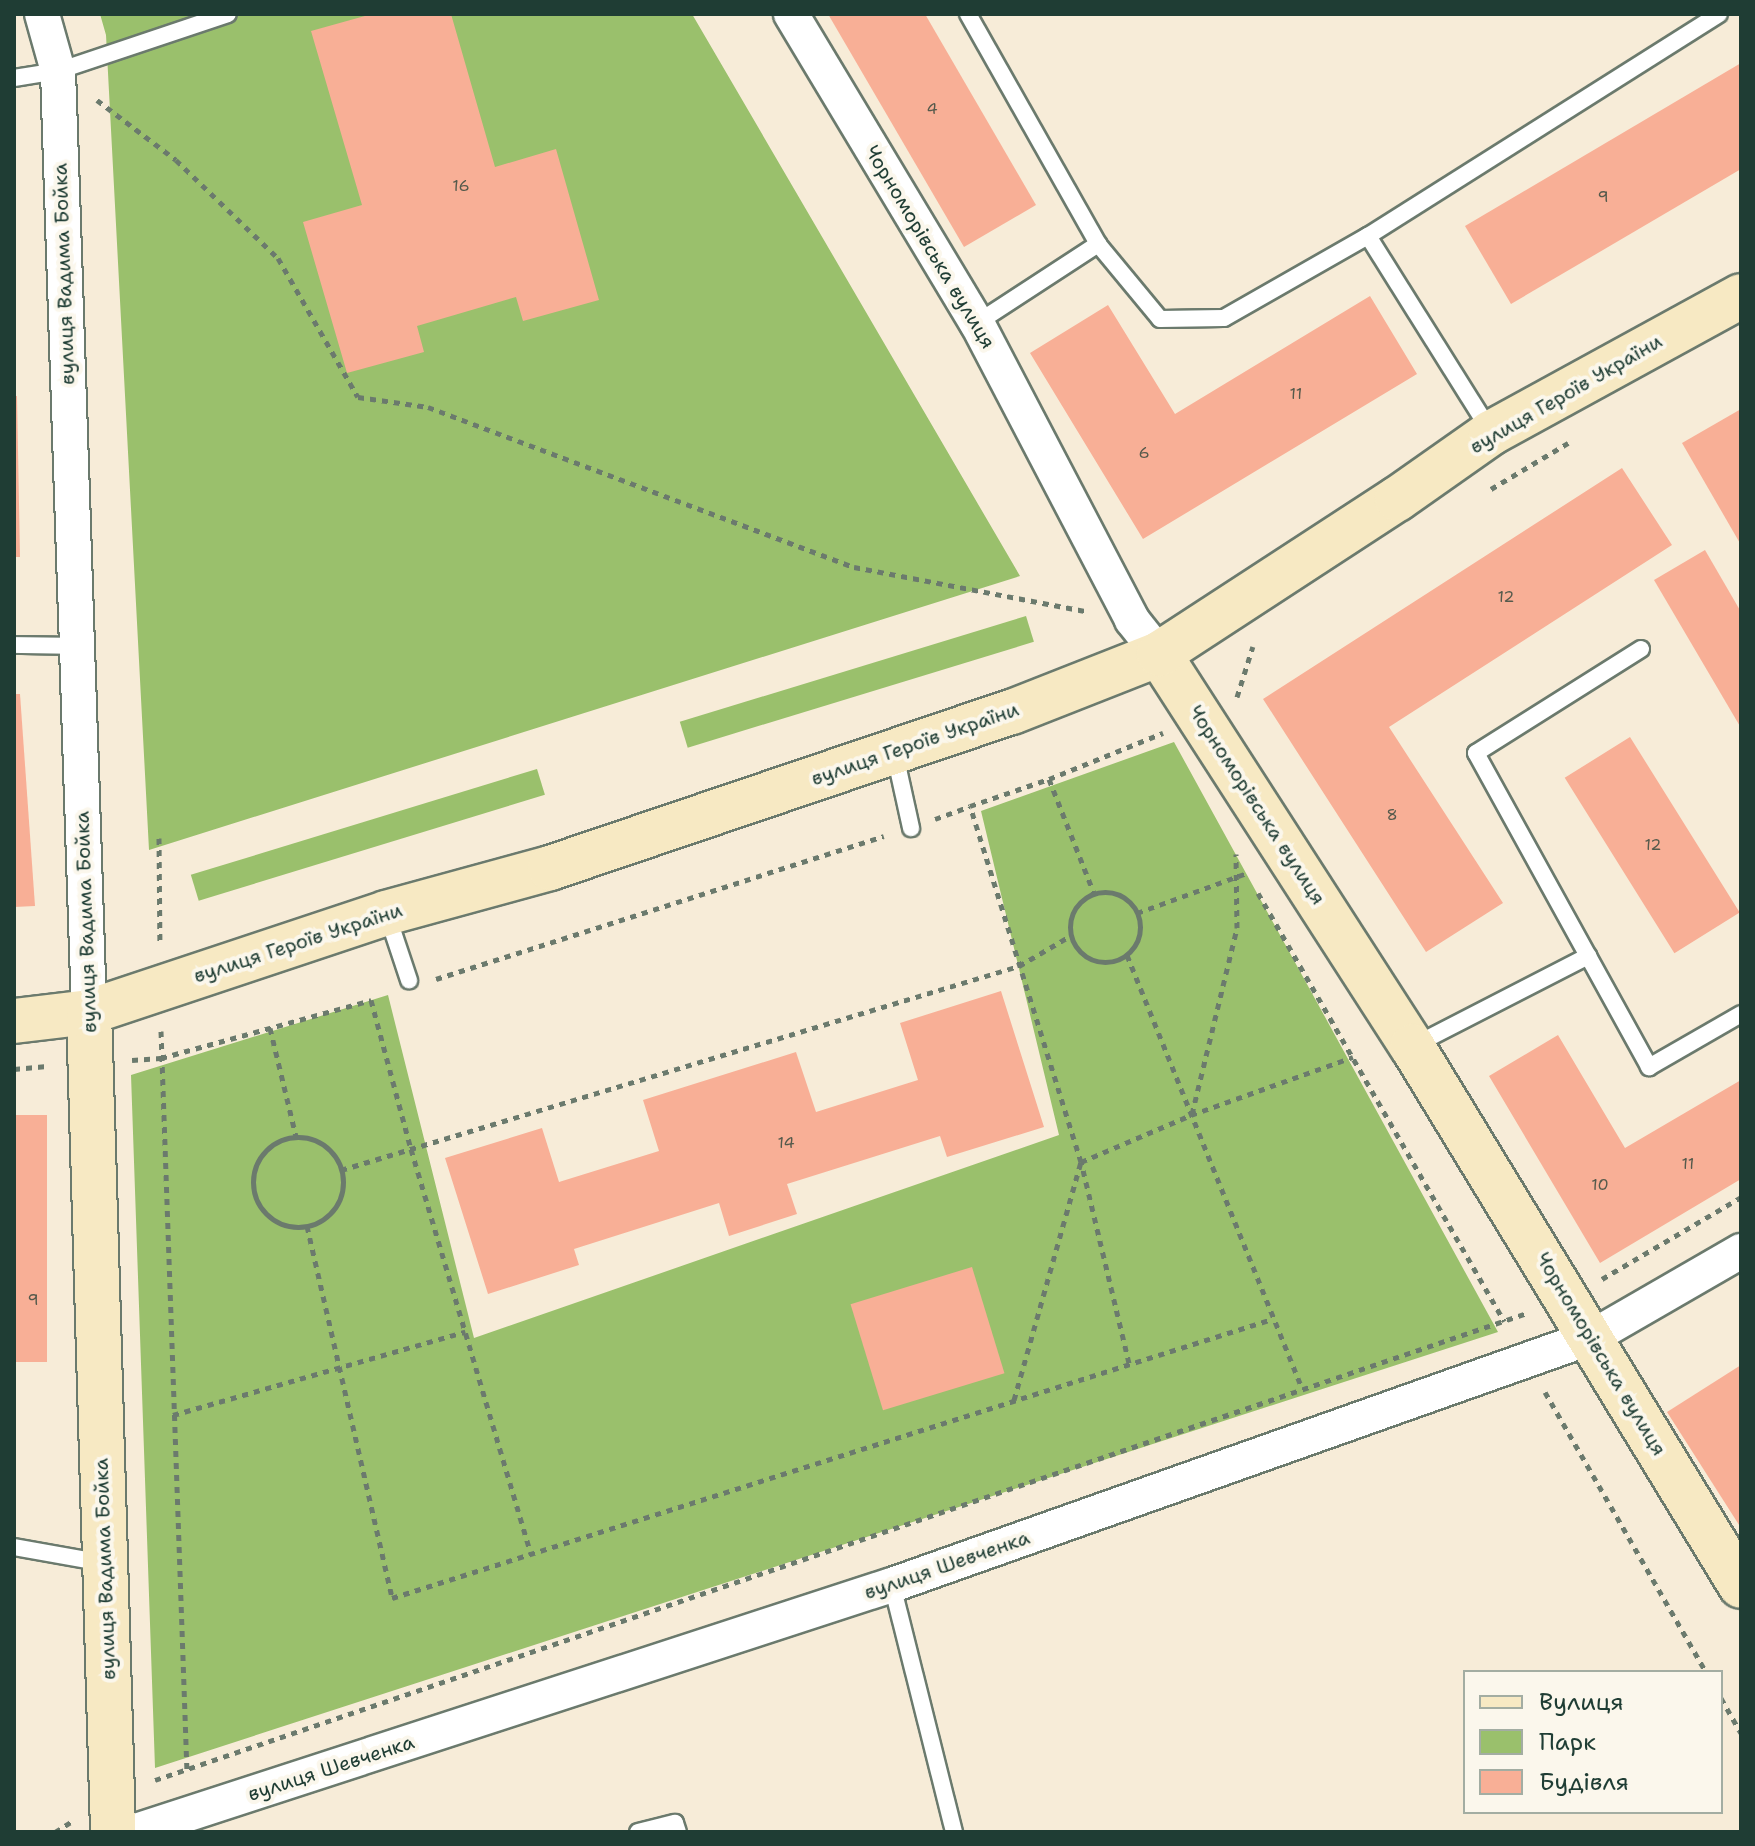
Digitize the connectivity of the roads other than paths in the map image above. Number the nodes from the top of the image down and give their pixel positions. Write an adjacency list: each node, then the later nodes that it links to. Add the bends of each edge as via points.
1 (42, 14): 6 (street, вулиця Вадима Бойка)
2 (228, 14): 6 (lane)
3 (791, 14): 11 (street, Чорноморівська вулиця)
4 (968, 14): 9 (lane)
5 (1719, 14): 8 (lane)
6 (58, 71): 7 (lane); 14 (street, вулиця Вадима Бойка)
7 (14, 78)
8 (1368, 236): 9 (lane, via 1224,318 1160,319); 12 (lane)
9 (1098, 244): 11 (lane)
10 (1741, 296): 12 (main road, вулиця Героїв України)
11 (977, 323): 16 (street, Чорноморівська вулиця, via 1132,620)
12 (1491, 433): 16 (main road, вулиця Героїв України)
13 (14, 645): 14 (lane)
14 (76, 646): 22 (street, вулиця Вадима Бойка)
15 (1641, 649): 20 (lane, via 1476,753)
16 (1159, 654): 17 (main road, вулиця Героїв України); 25 (main road, Чорноморівська вулиця, via 1186,730)
17 (894, 751): 18 (lane); 19 (main road, вулиця Героїв України, via 550,868)
18 (911, 828)
19 (386, 913): 21 (lane); 22 (main road, вулиця Героїв України)
20 (1588, 956): 23 (lane, via 1649,1067); 25 (lane)
21 (409, 980)
22 (89, 1012): 24 (main road, вулиця Героїв України); 29 (main road, вулиця Вадима Бойка)
23 (1741, 1014)
24 (14, 1021)
25 (1412, 1046): 27 (main road, Чорноморівська вулиця)
26 (1741, 1251): 27 (street, вулиця Шевченка)
27 (1592, 1337): 30 (street, вулиця Шевченка); 31 (main road, Чорноморівська вулиця)
28 (14, 1547): 29 (lane)
29 (105, 1563): 32 (main road, вулиця Вадима Бойка)
30 (892, 1585): 33 (street, вулиця Шевченка); 36 (lane)
31 (1741, 1586)
32 (113, 1813)
33 (133, 1832)
34 (638, 1832): 35 (lane, via 675,1823)
35 (678, 1832)
36 (954, 1832)

